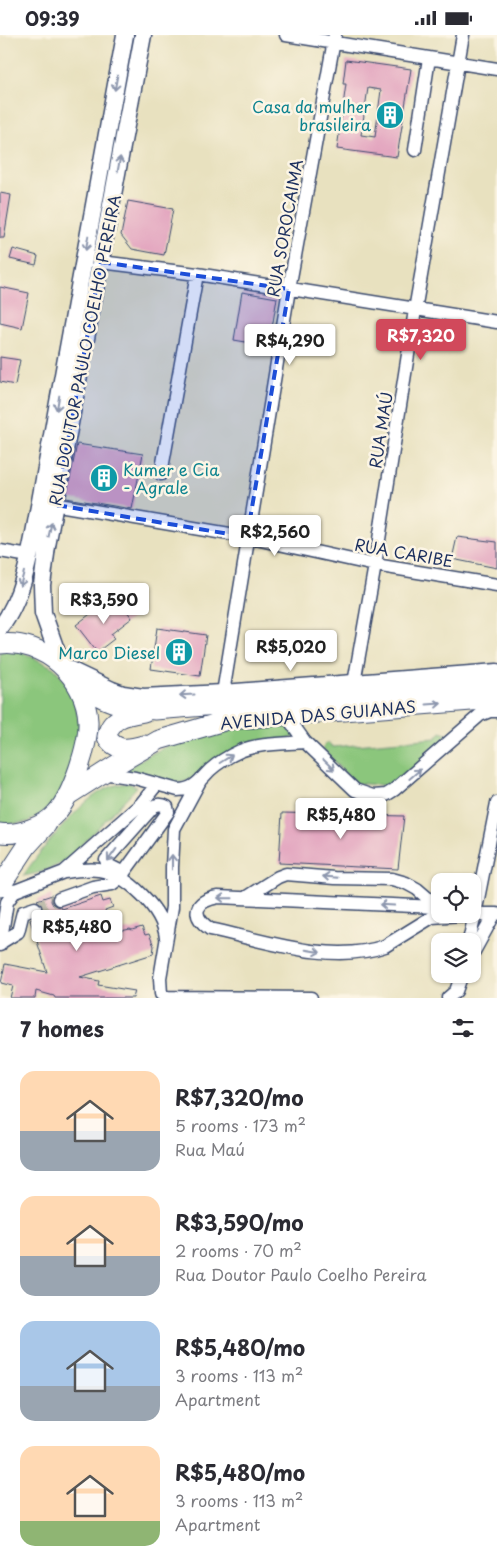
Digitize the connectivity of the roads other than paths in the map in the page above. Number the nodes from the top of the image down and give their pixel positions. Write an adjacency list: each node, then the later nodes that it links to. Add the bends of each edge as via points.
1 (124, 35): 16 (main road, RUA DOUTOR PAULO COELHO PEREIRA, one-way to 16)
2 (143, 35): 10 (main road, RUA DOUTOR PAULO COELHO PEREIRA, one-way to 2)
3 (286, 35): 5 (street)
4 (463, 35): 7 (street, RUA MAÚ)
5 (335, 39): 6 (street); 12 (street, RUA SOROCAIMA)
6 (429, 58): 7 (street); 9 (street)
7 (459, 63): 8 (street); 13 (street, RUA MAÚ)
8 (497, 69)
9 (415, 150)
10 (101, 262): 11 (street); 16 (main road, RUA DOUTOR PAULO COELHO PEREIRA)
11 (197, 274): 12 (street); 15 (street)
12 (289, 289): 13 (street); 17 (street, RUA SOROCAIMA)
13 (415, 309): 14 (street); 20 (street, RUA MAÚ)
14 (497, 322)
15 (161, 474)
16 (48, 503): 17 (street, RUA CARIBE); 19 (main road, RUA DOUTOR PAULO COELHO PEREIRA); 25 (main road, RUA DOUTOR PAULO COELHO PEREIRA, one-way to 16, via 43,613)
17 (247, 537): 20 (street, RUA CARIBE); 28 (street, RUA SOROCAIMA)
18 (0, 551): 19 (street)
19 (29, 556): 22 (main road, RUA DOUTOR PAULO COELHO PEREIRA, one-way to 22, via 16,601)
20 (375, 565): 21 (street, RUA CARIBE); 26 (street, RUA MAÚ)
21 (497, 585)
22 (0, 628)
23 (0, 645): 25 (highway, via 28,646 48,655)
24 (497, 672): 26 (main road, AVENIDA DAS GUIANAS)
25 (71, 673): 28 (main road, AVENIDA DAS GUIANAS, one-way to 25, via 143,697 123,694); 30 (highway, AVENIDA DAS GUIANAS, via 98,697 134,709); 38 (highway, via 81,692 88,720 85,747)
26 (354, 683): 28 (main road, AVENIDA DAS GUIANAS)
27 (497, 683): 30 (highway, AVENIDA DAS GUIANAS)
28 (223, 693)
29 (497, 699): 32 (highway, AVENIDA DAS GUIANAS, one-way to 29)
30 (155, 710): 33 (highway, via 115,721 108,728 107,737 119,749)
31 (497, 711): 34 (street, one-way to 31, via 358,792 386,795 404,783 480,715)
32 (286, 715): 33 (highway, AVENIDA DAS GUIANAS, via 228,720); 34 (street)
33 (159, 740): 35 (highway, AVENIDA DAS GUIANAS)
34 (305, 742): 36 (street, one-way to 34, via 220,762 241,751)
35 (103, 773): 37 (street); 38 (highway, AVENIDA DAS GUIANAS)
36 (201, 779): 37 (street, via 185,790); 58 (street, one-way to 36, via 173,897 174,829)
37 (157, 784): 43 (street, via 141,804)
38 (67, 796): 40 (highway)
39 (497, 803): 46 (street)
40 (55, 814): 41 (highway, via 33,829); 47 (highway, via 28,846)
41 (0, 833)
42 (0, 869): 45 (highway)
43 (64, 872): 44 (street, via 98,870); 47 (street)
44 (122, 875): 44 (street, one-way to 44, via 168,812 167,807 154,806 106,859 108,865); 49 (street, via 112,884); 58 (street, via 145,897 160,919)
45 (0, 879)
46 (481, 879)
47 (5, 889): 57 (street, via 8,902)
48 (246, 898): 50 (street, one-way to 48, via 417,889 392,879 286,874); 51 (street, one-way to 48); 55 (street, one-way to 55, via 218,897 206,901 199,906 197,915 210,929 320,952 376,949)
49 (59, 899)
50 (431, 901)
51 (431, 907)
52 (35, 908): 57 (street, via 23,912 18,933)
53 (481, 910): 54 (street)
54 (495, 914): 56 (street)
55 (431, 918)
56 (481, 939)
57 (0, 944)
58 (166, 946): 60 (street, via 160,978 159,992 162,996)
59 (459, 983): 61 (street)
60 (311, 998)
61 (448, 998)

